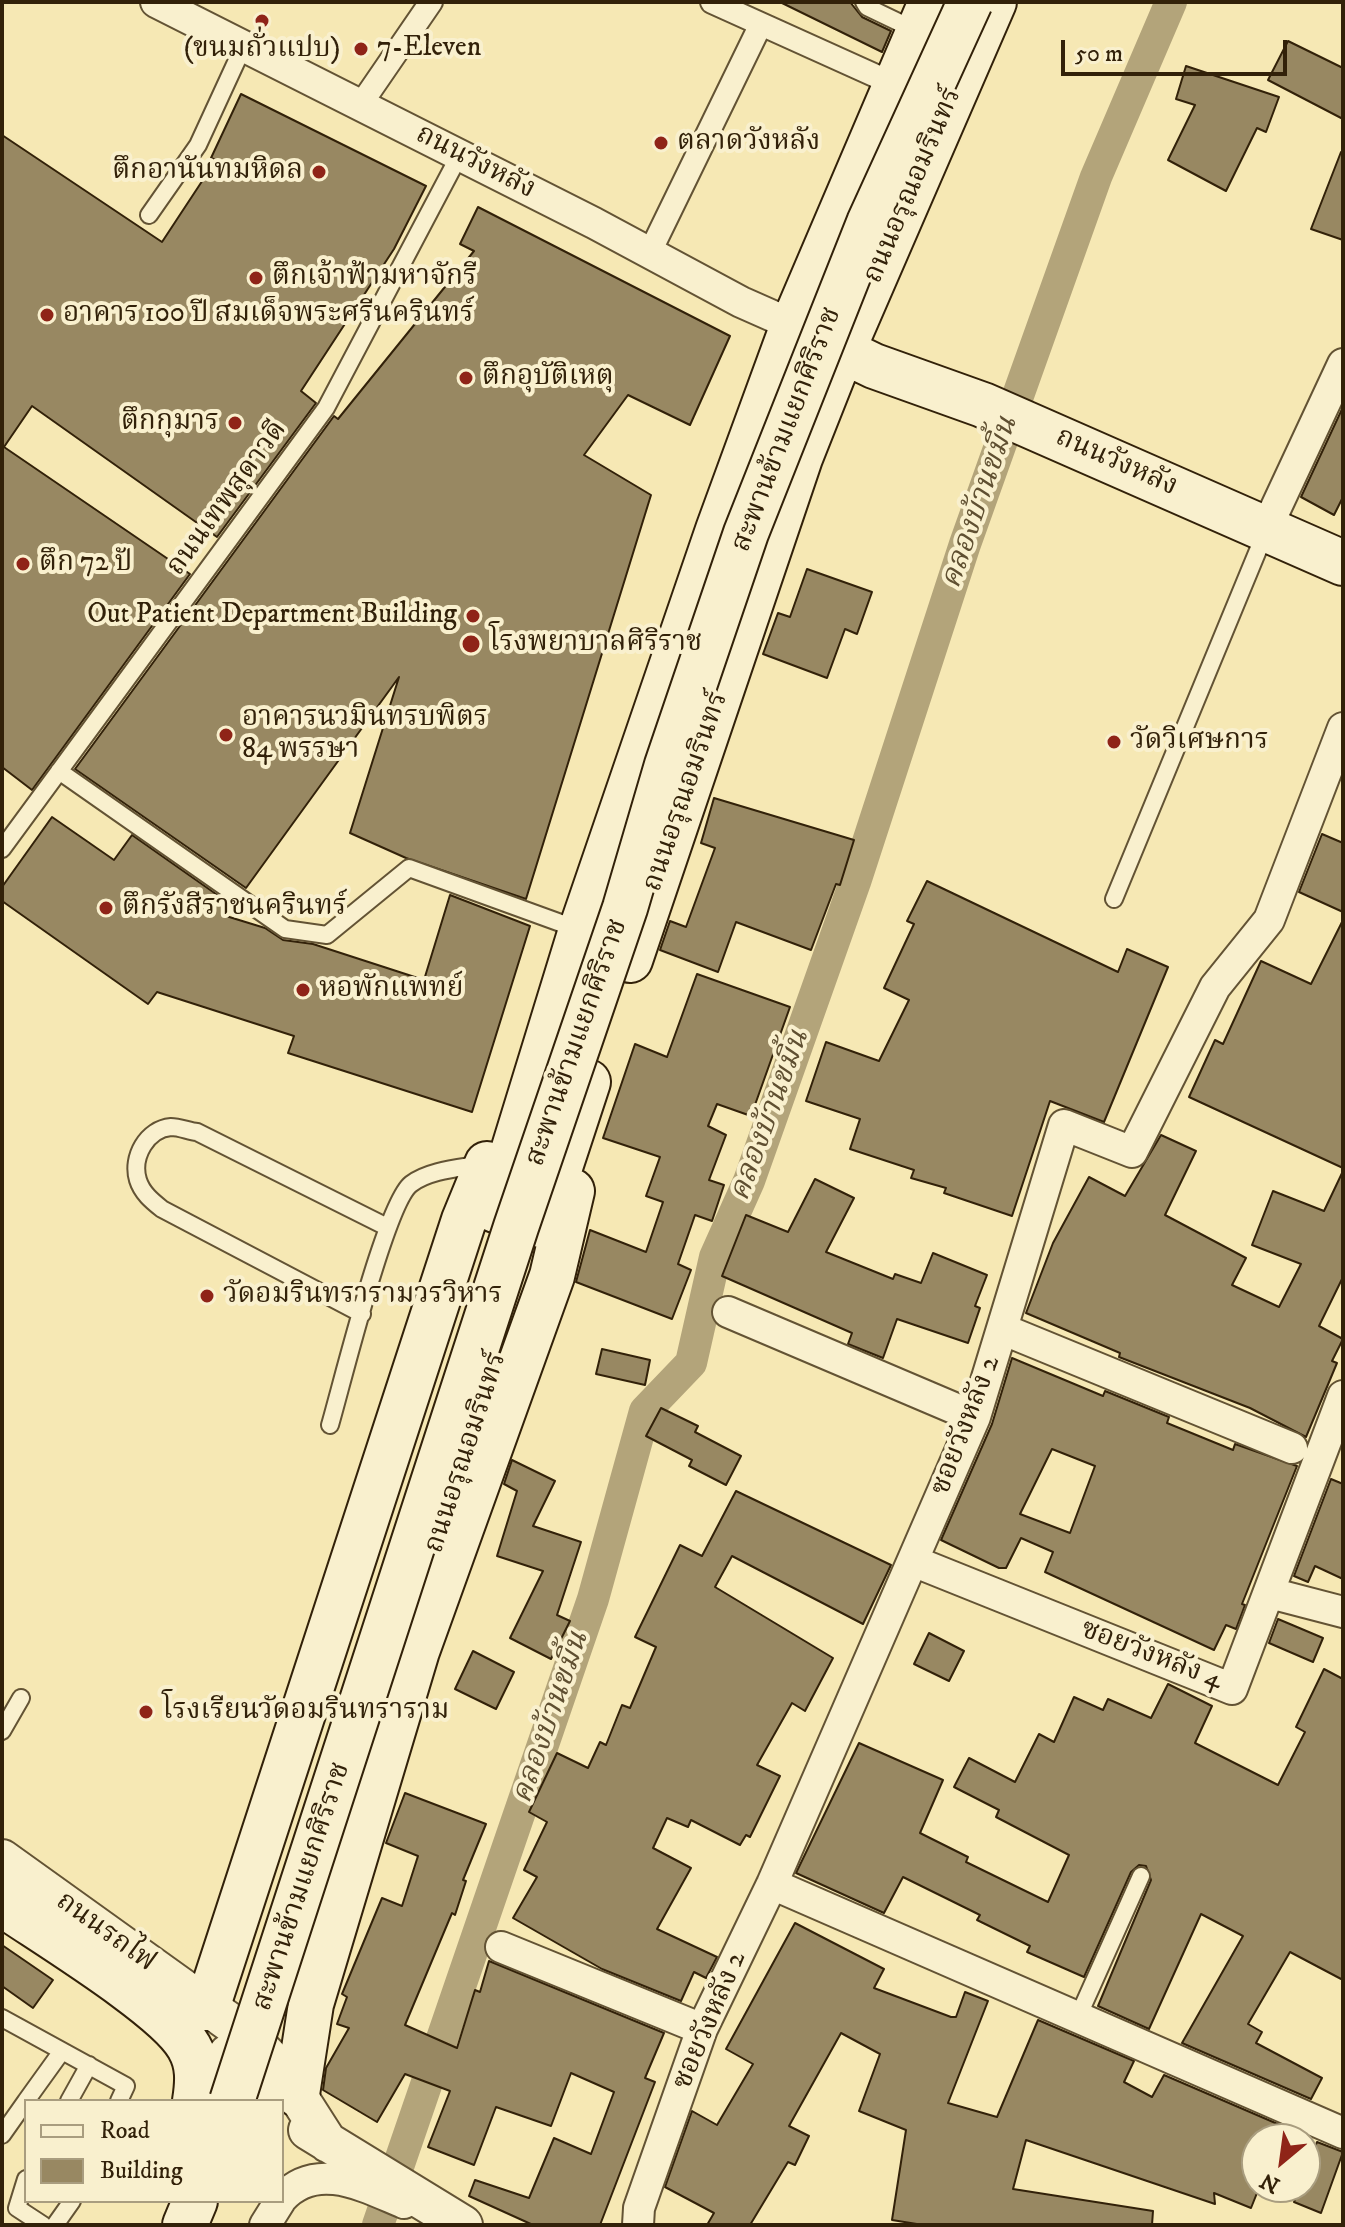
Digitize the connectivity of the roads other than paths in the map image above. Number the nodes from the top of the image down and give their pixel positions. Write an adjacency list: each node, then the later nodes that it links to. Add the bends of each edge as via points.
1 (156, 2): 9 (street, ถนนวังหลัง)
2 (431, 2): 11 (street)
3 (712, 2): 8 (street)
4 (864, 2): 7 (lane, via 867,7)
5 (970, 2): 57 (main road, สะพานข้ามแยกศิริราช, bridge, via 869,223 746,533)
6 (994, 2): 16 (main road, ถนนอรุณอมรินทร์)
7 (925, 17): 10 (main road, ถนนอรุณอมรินทร์)
8 (760, 26): 10 (street); 14 (street)
9 (244, 45): 11 (street, ถนนวังหลัง); 13 (lane, via 198,145)
10 (896, 85): 15 (main road, ถนนอรุณอมรินทร์)
11 (361, 104): 12 (street, ถนนวังหลัง)
12 (459, 156): 14 (street, ถนนวังหลัง); 21 (lane, ถนนเทพสุดาวดี, via 326,408)
13 (149, 215)
14 (650, 252): 15 (street, ถนนวังหลัง)
15 (793, 325): 16 (main road, ถนนวังหลัง); 24 (main road, ถนนอรุณอมรินทร์)
16 (842, 352): 18 (main road, ถนนวังหลัง, via 983,405); 26 (main road, ถนนอรุณอมรินทร์, via 800,458)
17 (1343, 364): 18 (street)
18 (1266, 529): 19 (main road, ถนนวังหลัง); 23 (lane)
19 (1343, 563)
20 (1343, 728): 31 (street, ซอยวังหลัง 2, via 1269,920 1215,987 1132,1152 1064,1125)
21 (59, 771): 22 (lane, ถนนเทพสุดาวดี); 24 (lane, via 285,929 327,935 409,868)
22 (2, 849)
23 (1114, 899)
24 (581, 930): 25 (main road, ถนนอรุณอมรินทร์)
25 (531, 1089): 27 (main road); 56 (main road, ถนนอรุณอมรินทร์)
26 (574, 1125): 59 (main road, ถนนอรุณอมรินทร์); 60 (main road, via 573,1183 562,1240 417,1651 311,2004)
27 (488, 1163): 28 (lane, via 429,1175 409,1185); 46 (main road, via 459,1235)
28 (387, 1227): 30 (lane); 30 (lane, via 197,1132 173,1127 157,1131 144,1142 136,1163 138,1180 162,1209)
29 (728, 1312): 33 (street)
30 (362, 1314): 34 (lane)
31 (1002, 1329): 33 (street, ซอยวังหลัง 2); 35 (street)
32 (1343, 1396): 37 (street, ซอยวังหลัง 4)
33 (975, 1417): 36 (street, ซอยวังหลัง 2)
34 (330, 1425)
35 (1292, 1448)
36 (913, 1561): 37 (street, ซอยวังหลัง 4, via 1229,1689 1236,1685); 43 (street, ซอยวังหลัง 2)
37 (1270, 1593): 38 (street)
38 (1343, 1612)
39 (21, 1698): 40 (lane)
40 (2, 1731)
41 (2, 1859): 46 (street, ถนนรถไฟ)
42 (1141, 1876): 47 (lane)
43 (772, 1884): 47 (street); 49 (street, ซอยวังหลัง 2)
44 (2, 1904): 55 (main road, via 172,2025 194,2058)
45 (501, 1947): 49 (street)
46 (207, 2008): 58 (street, ถนนรถไฟ, via 266,2053)
47 (1078, 2017): 63 (street)
48 (2, 2018): 50 (lane)
49 (702, 2029): 76 (street, ซอยวังหลัง 2, via 639,2208)
50 (62, 2051): 51 (lane); 52 (lane)
51 (89, 2065): 53 (lane); 54 (lane, via 126,2086)
52 (27, 2099)
53 (70, 2099)
54 (120, 2099)
55 (195, 2099)
56 (208, 2099)
57 (233, 2099)
58 (274, 2099)
59 (276, 2099)
60 (276, 2099)
61 (24, 2104): 64 (lane)
62 (284, 2109): 65 (street, ถนนรถไฟ)
63 (1343, 2133)
64 (2, 2135)
65 (356, 2172): 67 (street, via 311,2179); 75 (street, ถนนรถไฟ)
66 (24, 2185): 71 (lane, via 17,2208)
67 (284, 2196)
68 (71, 2203): 72 (lane)
69 (223, 2203): 73 (main road)
70 (279, 2203): 74 (street)
71 (43, 2225)
72 (55, 2225)
73 (215, 2225)
74 (265, 2225)
75 (460, 2225)
76 (638, 2225)

